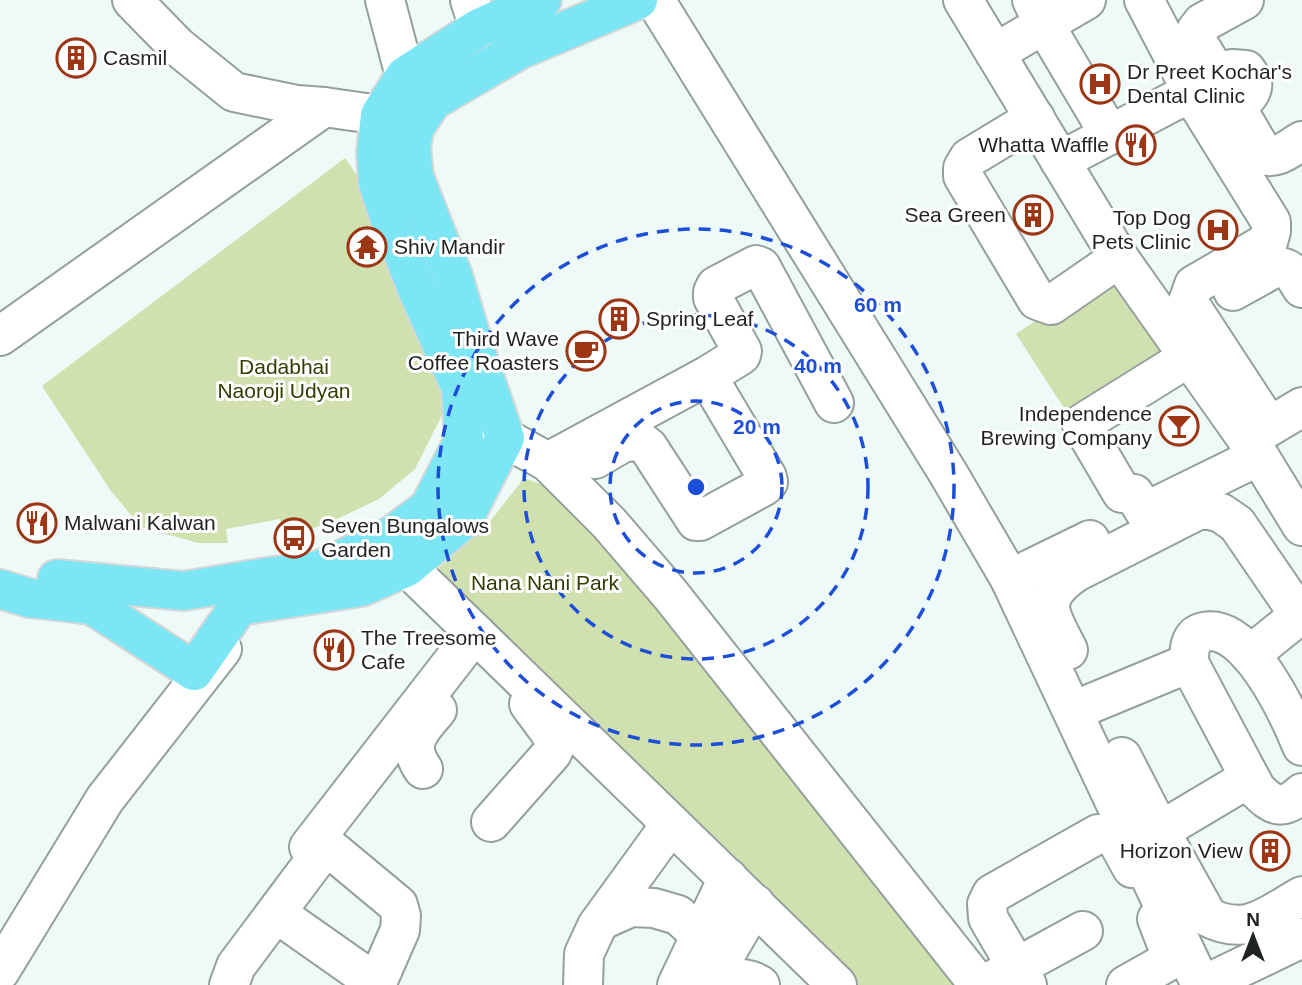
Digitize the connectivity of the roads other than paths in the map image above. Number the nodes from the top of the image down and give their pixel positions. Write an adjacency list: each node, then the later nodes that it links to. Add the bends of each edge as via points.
1 (132, 0): 15 (street, via 177,46 234,92)
2 (385, 0): 13 (street)
3 (542, 0): 11 (main road)
4 (638, 0): 16 (main road, via 519,51)
5 (655, 0): 37 (street)
6 (963, 0): 12 (street)
7 (1086, 0): 10 (street)
8 (1144, 0): 14 (street, via 1187,82)
9 (1244, 0): 19 (street, via 1202,23 1195,30 1195,40 1217,74 1246,70 1252,77 1248,97 1236,107 1264,155 1276,156)
10 (1038, 12): 12 (street); 18 (street)
11 (475, 14): 13 (main road)
12 (995, 53): 17 (street)
13 (405, 76): 16 (street)
14 (1184, 97): 18 (street); 22 (street, via 1193,96 1272,222 1268,242)
15 (324, 107): 16 (street); 24 (street)
16 (409, 114): 29 (main road, via 376,153 378,183 461,388); 30 (main road, via 414,177 453,275)
17 (1035, 118): 20 (street); 21 (street, via 968,159 963,169 1030,289 1037,300 1051,306)
18 (1110, 135): 20 (street)
19 (1302, 141)
20 (1060, 161): 21 (street)
21 (1119, 258): 23 (street)
22 (1280, 266): 23 (street, via 1194,285)
23 (1174, 310): 25 (street); 31 (street)
24 (0, 336)
25 (1189, 357): 31 (street); 33 (street, via 1083,422 1082,428)
26 (707, 376): 27 (street, via 741,355 713,292 755,265 761,267); 32 (street); 32 (street, via 767,477 764,486 700,522 640,441 624,442)
27 (834, 402)
28 (1302, 407): 31 (street)
29 (464, 436): 30 (street); 39 (main road, via 429,508 393,535 320,569)
30 (506, 438): 32 (street); 36 (main road, via 463,520)
31 (1258, 441): 33 (street); 34 (street)
32 (556, 470): 60 (street, via 609,523)
33 (1145, 511): 37 (street); 40 (street, via 1205,509 1221,513 1237,524); 44 (street, via 1053,593 1050,614)
34 (1302, 526)
35 (0, 565): 39 (main road, via 40,578)
36 (407, 567): 39 (main road, via 361,587); 41 (street)
37 (1010, 579): 44 (street)
38 (0, 589): 39 (main road, via 29,598 92,605 194,671)
39 (240, 593): 59 (street, via 226,645 105,799)
40 (1301, 616): 42 (street)
41 (480, 645): 48 (street, via 556,744); 49 (street); 51 (street, via 416,736 416,759 408,772); 51 (street, via 309,847)
42 (1250, 655): 43 (street, via 1219,632 1202,632 1193,639); 45 (street)
43 (1189, 663): 44 (street); 46 (street)
44 (1083, 707): 50 (street)
45 (1301, 741)
46 (1249, 778): 47 (street, via 1266,800 1278,806); 50 (street)
47 (1302, 793)
48 (491, 822)
49 (671, 824): 52 (street); 55 (street)
50 (1147, 837): 53 (street, via 1208,917 1221,924 1252,924); 61 (street)
51 (323, 851): 54 (street); 62 (street, via 398,905 400,930)
52 (741, 891): 57 (street); 66 (street); 68 (street)
53 (1302, 897)
54 (276, 914): 62 (street); 63 (street, via 236,966)
55 (602, 920): 57 (street, via 631,907 654,908 678,915); 64 (street, via 584,954)
56 (1083, 931): 60 (street)
57 (700, 935): 65 (street)
58 (1302, 938): 61 (street)
59 (0, 971)
60 (1002, 981): 69 (street, via 988,918 992,894 1098,834 1110,834 1153,908 1169,950 1167,961)
61 (1214, 983)
62 (376, 984)
63 (229, 985)
64 (583, 985)
65 (677, 985)
66 (710, 985): 67 (street, via 728,979)
67 (760, 985)
68 (837, 985)
69 (1126, 985)

